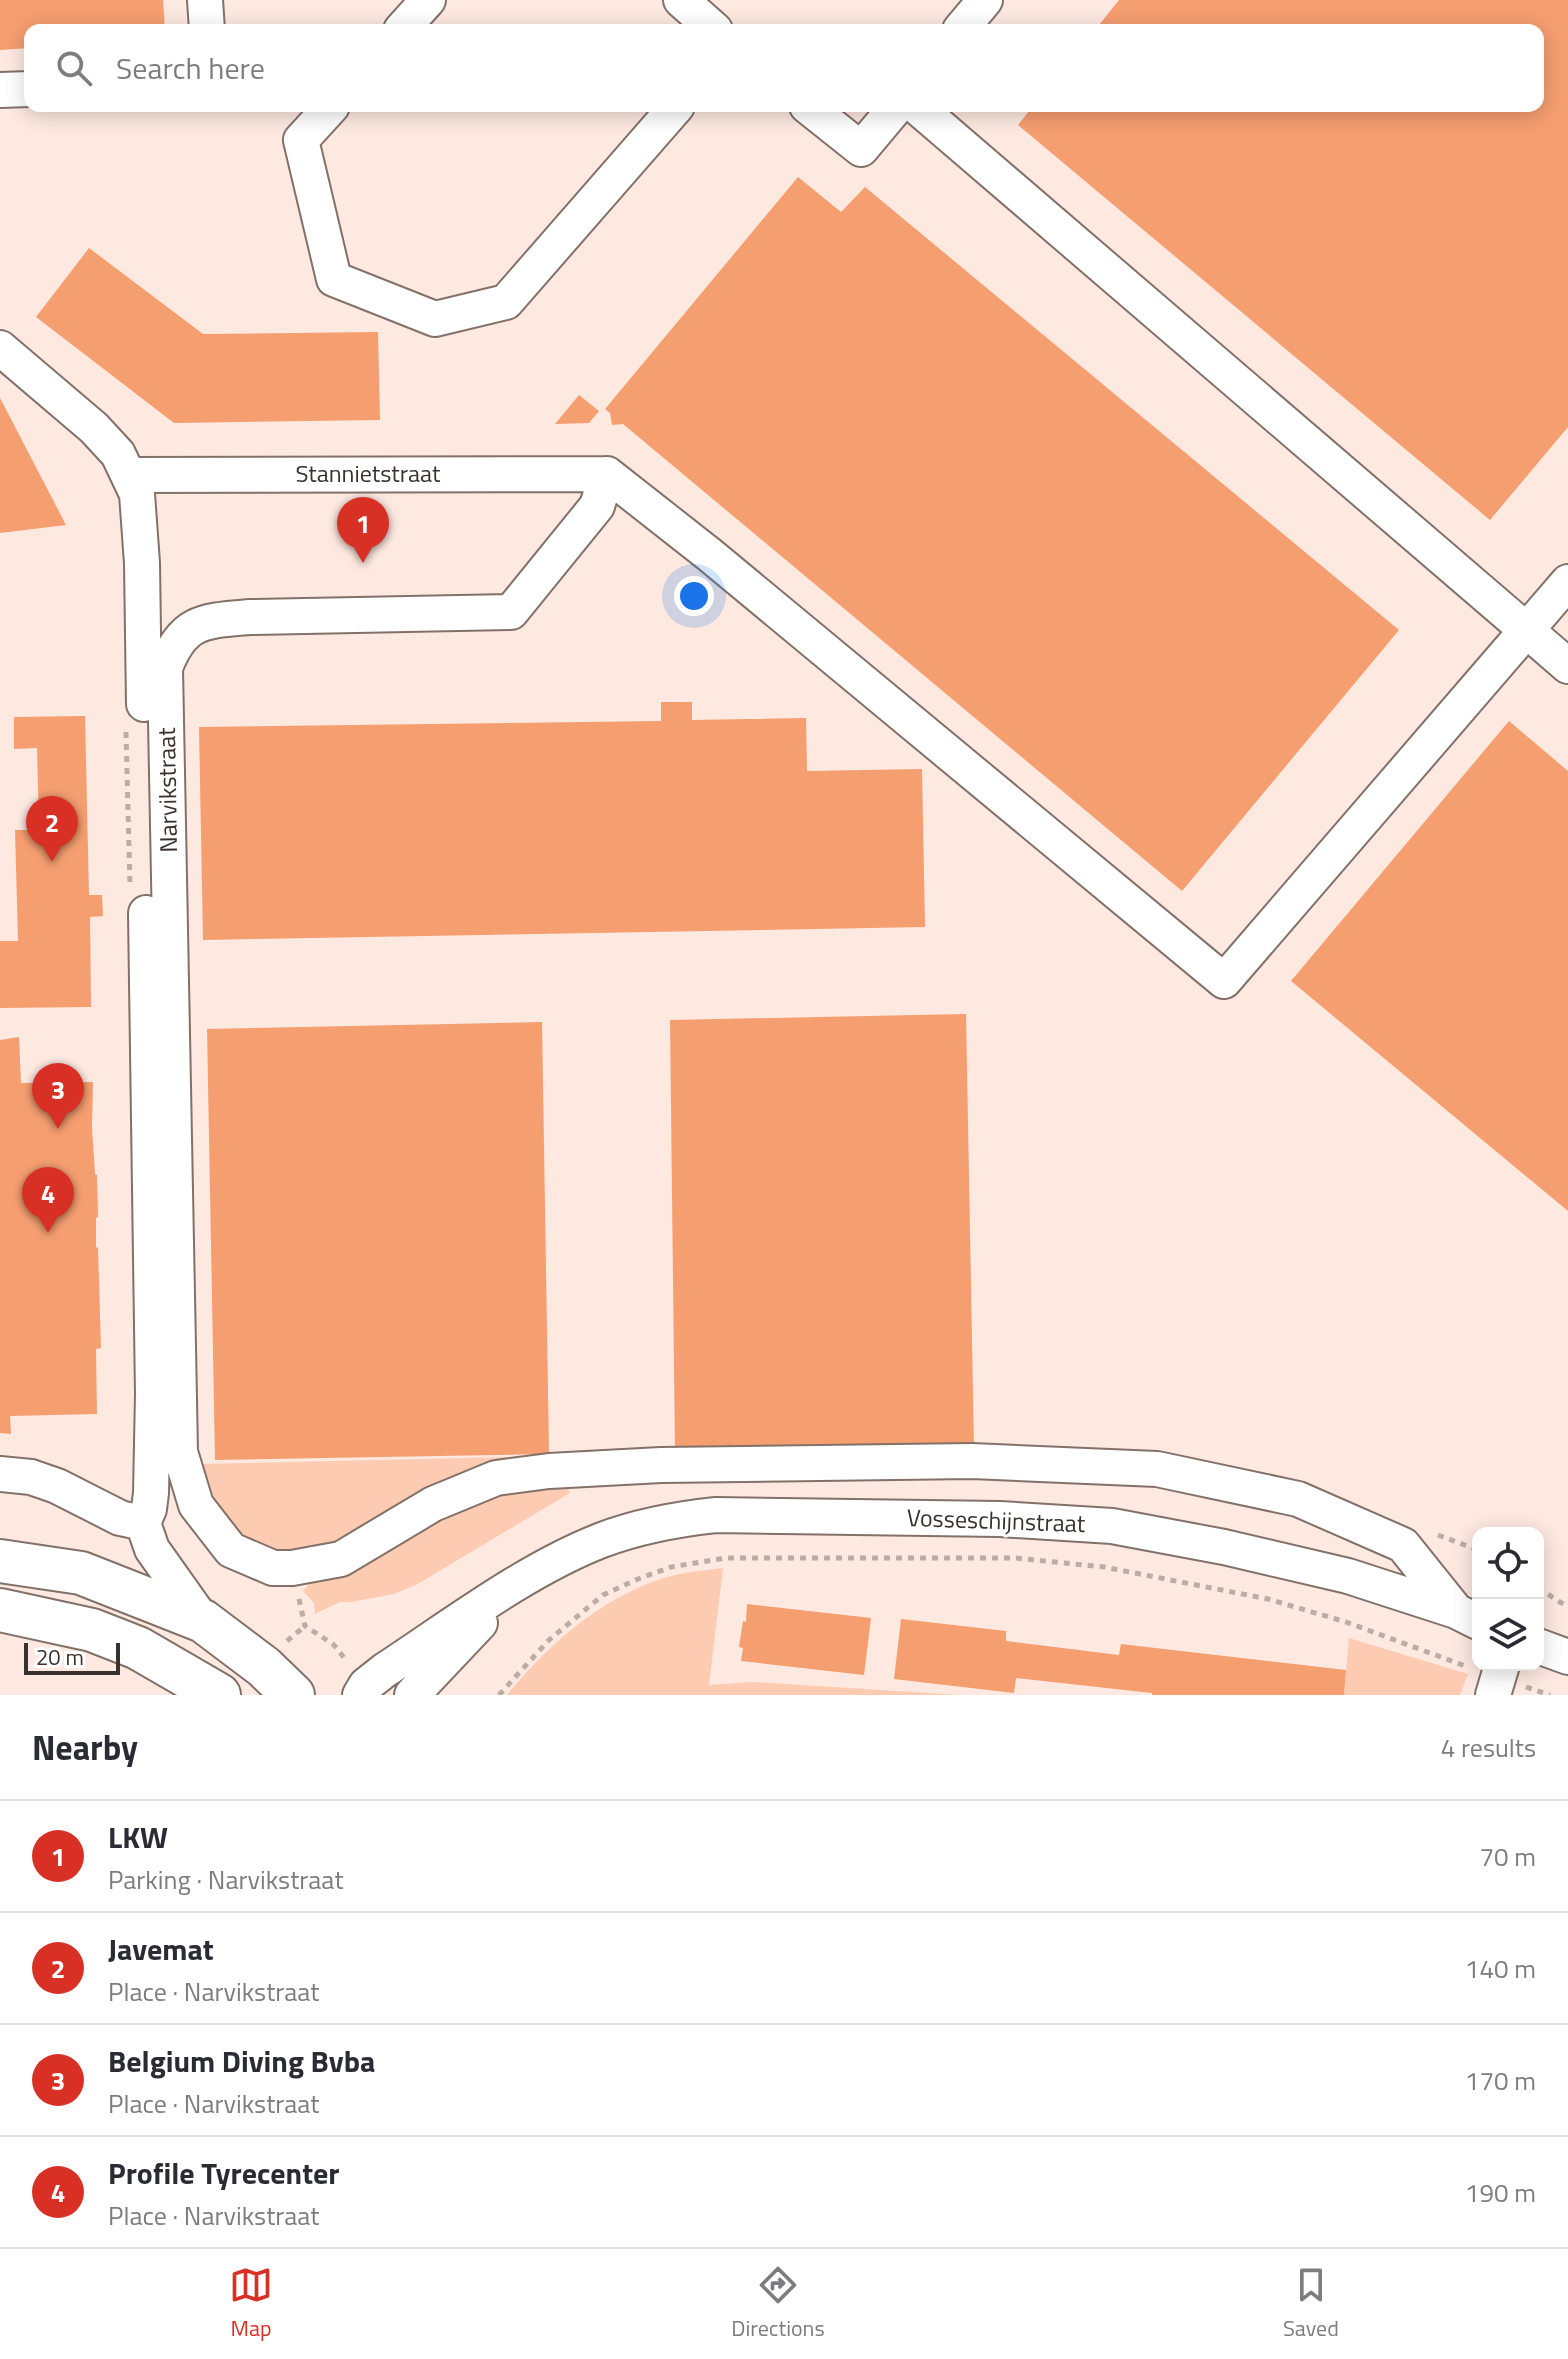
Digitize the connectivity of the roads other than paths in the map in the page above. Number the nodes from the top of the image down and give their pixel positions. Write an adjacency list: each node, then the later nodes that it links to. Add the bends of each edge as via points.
1 (205, 0): 5 (street)
2 (428, 0): 6 (street)
3 (681, 0): 7 (street)
4 (985, 0): 8 (street)
5 (207, 24)
6 (406, 24)
7 (708, 24)
8 (965, 24)
9 (24, 89): 10 (street)
10 (0, 90)
11 (327, 112): 12 (street, via 301,140 334,279 435,319 506,302)
12 (672, 112)
13 (815, 112): 14 (street, via 861,149)
14 (892, 112)
15 (923, 112): 20 (street)
16 (0, 348): 18 (street, Narvikstraat, via 94,428 118,454)
17 (607, 474): 18 (street, Stannietstraat); 20 (street, via 1224,981); 27 (street, Narvikstraat, via 597,506 511,612 218,620 191,627 174,645 165,668 180,1452 196,1505 231,1550 273,1568 292,1568 341,1559 433,1504 496,1478 549,1471 972,1461 1157,1469 1298,1499 1403,1545)
18 (128, 475): 23 (street, Narvikstraat, via 137,494 142,563 153,1394 152,1485)
19 (1568, 582): 20 (street)
20 (1526, 630): 21 (street)
21 (1568, 666)
22 (0, 1474): 23 (street, via 31,1477 120,1518)
23 (143, 1523): 28 (street, via 152,1549)
24 (0, 1561): 28 (main road, via 81,1573)
25 (516, 1585): 27 (street, Vosseschijnstraat, via 603,1540 676,1519 1000,1519 1112,1526 1224,1547 1348,1576); 31 (street, Vosseschijnstraat, via 385,1670); 34 (street, Vosseschijnstraat)
26 (0, 1610): 32 (main road, via 92,1630 138,1648)
27 (1467, 1616)
28 (203, 1621): 33 (main road)
29 (1544, 1648): 30 (street)
30 (1568, 1657)
31 (363, 1690)
32 (219, 1695)
33 (293, 1695)
34 (412, 1695)

